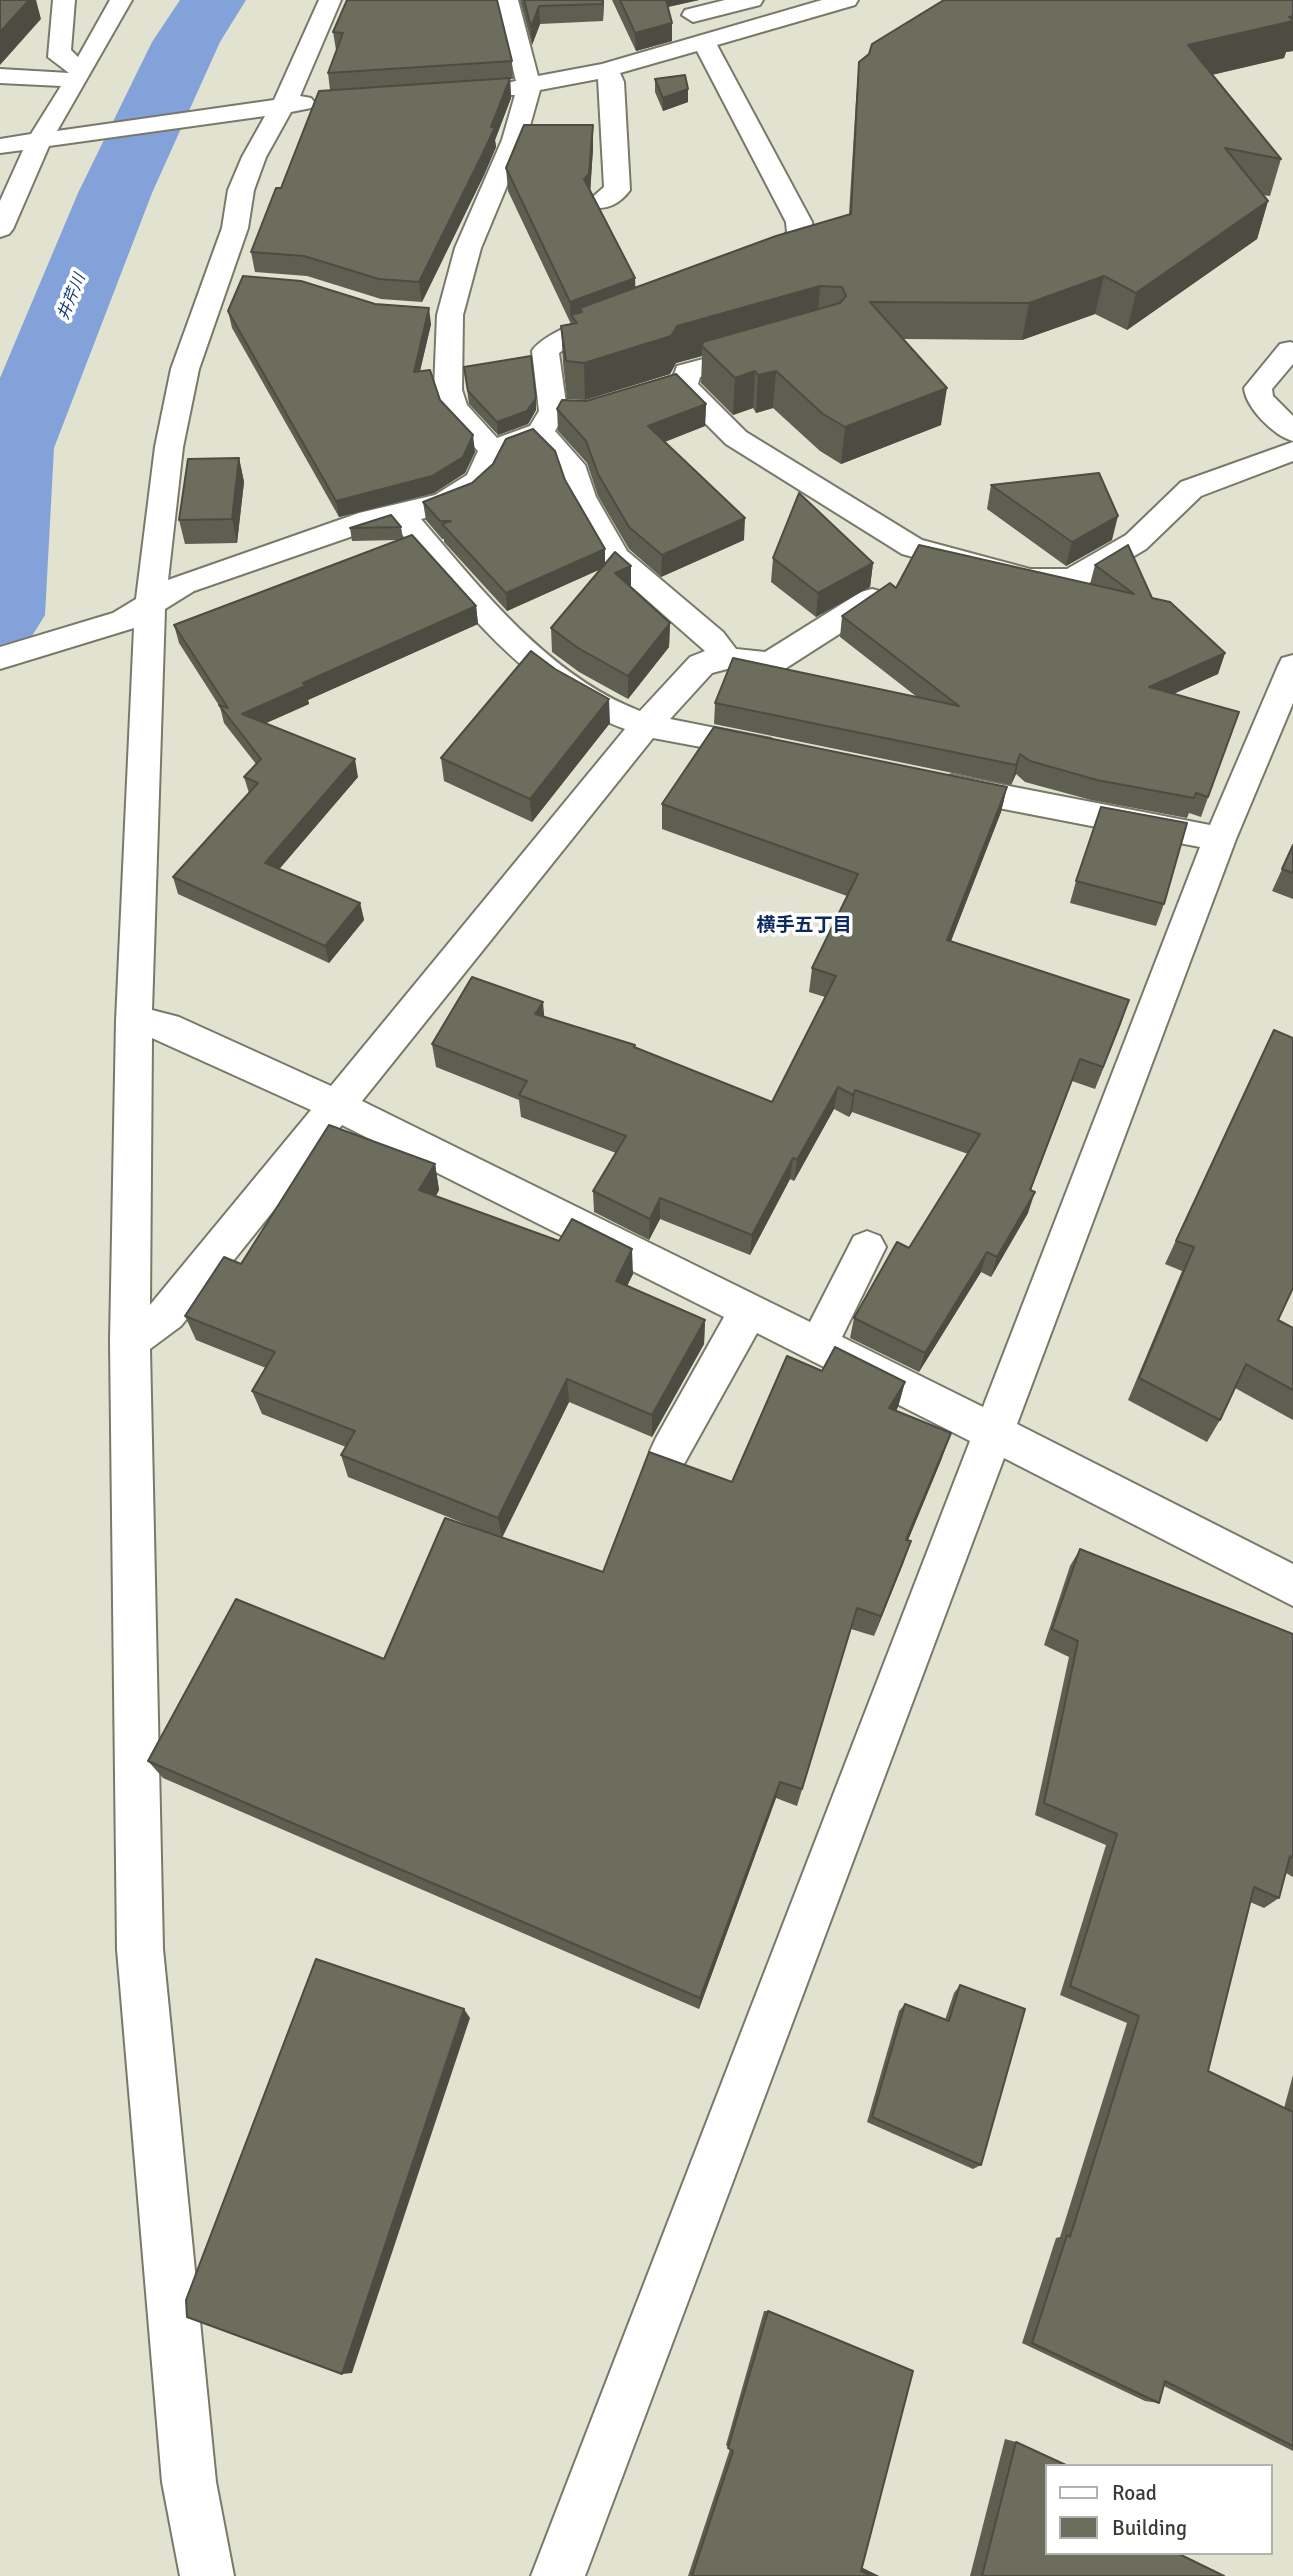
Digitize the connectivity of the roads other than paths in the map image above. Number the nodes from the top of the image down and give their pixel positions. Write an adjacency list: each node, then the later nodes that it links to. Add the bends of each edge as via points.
1 (64, 0): 11 (street, via 60,57)
2 (121, 0): 11 (street)
3 (330, 0): 18 (street)
4 (507, 0): 15 (street)
5 (752, 0): 7 (street)
6 (847, 0): 8 (street)
7 (693, 15)
8 (702, 42): 9 (street); 24 (street, via 714,56 799,222 800,233 782,256)
9 (664, 53): 10 (street); 14 (street, via 664,65)
10 (606, 69): 15 (street); 22 (street, via 612,82 617,190)
11 (81, 74): 12 (street); 20 (street)
12 (0, 76)
13 (693, 77): 19 (street, via 706,75)
14 (653, 83)
15 (529, 87): 16 (street); 32 (street, via 514,140 438,314 454,408)
16 (477, 92)
17 (327, 100): 18 (street)
18 (275, 107): 20 (street); 36 (street, via 241,190 230,280 183,382)
19 (732, 118)
20 (48, 138): 21 (street); 23 (street)
21 (0, 146)
22 (600, 202)
23 (0, 229)
24 (747, 272)
25 (632, 314): 30 (street, via 556,342 545,351)
26 (776, 347): 28 (street, via 687,372)
27 (1290, 350): 31 (street, via 1258,388 1259,398)
28 (686, 381): 29 (street); 33 (street, via 684,386 736,438 912,547 1030,579 1073,579 1136,542 1191,489)
29 (658, 387)
30 (557, 418): 32 (street); 37 (street, via 582,497 616,557 712,639)
31 (1293, 432)
32 (492, 450): 34 (street, via 483,475 455,499)
33 (1293, 451)
34 (401, 515): 36 (street, via 369,520 183,584); 40 (street, via 501,630 586,698)
35 (872, 599): 37 (street, via 772,662 757,666)
36 (137, 612): 38 (street); 44 (street)
37 (725, 657): 40 (street, via 712,657 701,664)
38 (0, 658)
39 (1293, 666): 43 (street)
40 (647, 724): 41 (street); 45 (street)
41 (785, 752)
42 (927, 782): 43 (street)
43 (1220, 839): 50 (street)
44 (134, 1021): 45 (street, via 167,1027); 48 (street)
45 (338, 1106): 47 (street); 48 (street, via 167,1314)
46 (867, 1247): 49 (street)
47 (749, 1310): 49 (street); 51 (street)
48 (130, 1341): 53 (street, via 140,1949 189,2482)
49 (818, 1345): 50 (street)
50 (993, 1432): 52 (street); 54 (street)
51 (670, 1451)
52 (1293, 1586)
53 (207, 2576)
54 (558, 2576)

